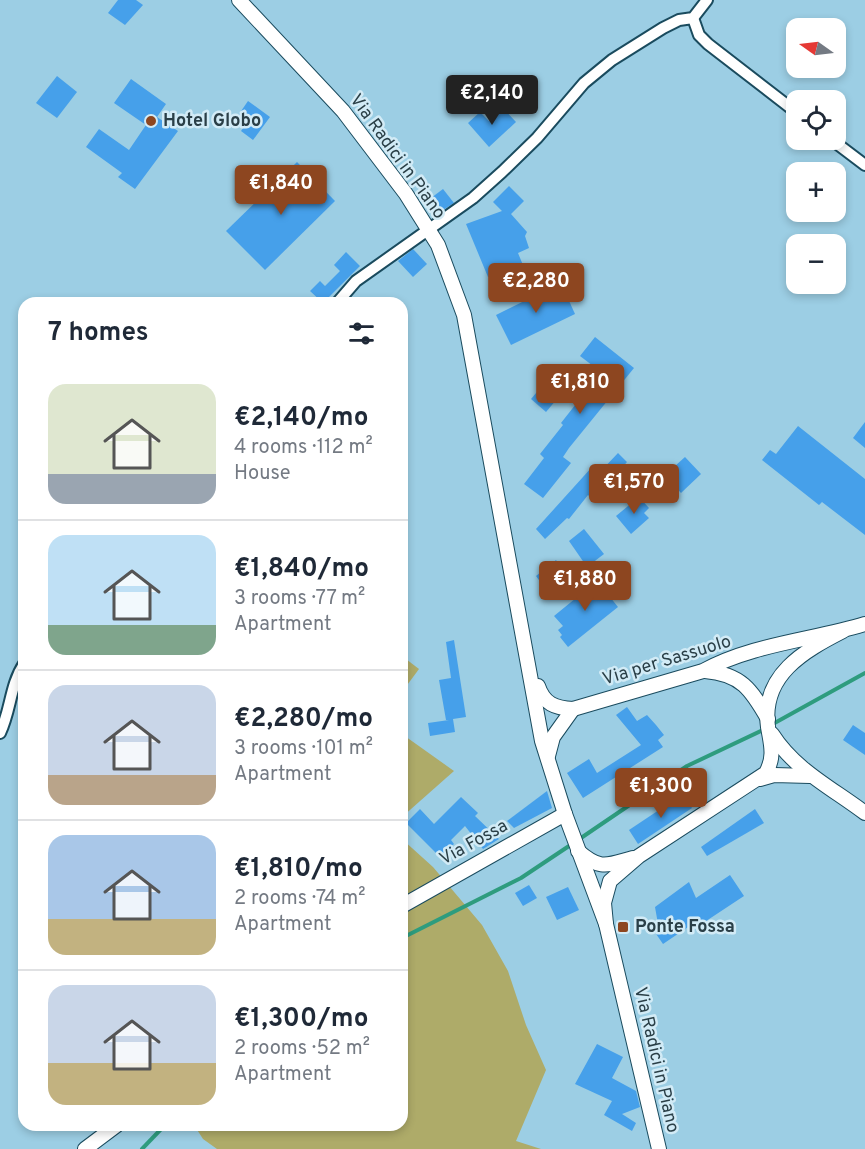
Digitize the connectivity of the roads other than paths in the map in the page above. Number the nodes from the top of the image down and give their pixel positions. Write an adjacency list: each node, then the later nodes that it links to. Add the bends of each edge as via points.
1 (239, 0): 7 (street, Via Radici in Piano, via 343,111)
2 (706, 0): 3 (street)
3 (693, 18): 4 (street, via 699,35 708,44); 7 (street, via 663,28 612,60 584,83 502,172 473,198)
4 (786, 104)
5 (845, 150): 6 (street)
6 (865, 165)
7 (428, 228): 8 (street, via 356,281); 11 (street, Via Radici in Piano, via 464,315)
8 (342, 297)
9 (865, 624): 10 (street)
10 (843, 631): 12 (street, Via per Sassuolo, via 717,663); 15 (street, via 812,647 787,667 775,685)
11 (530, 664): 14 (street, via 548,704); 18 (street, Via Radici in Piano)
12 (703, 671): 14 (street, Via per Sassuolo); 15 (street, via 722,672 740,681)
13 (18, 673): 16 (street)
14 (573, 709): 18 (street, via 553,736)
15 (767, 716): 17 (street)
16 (0, 733)
17 (776, 747): 19 (street); 20 (street)
18 (548, 758): 22 (street, Via Radici in Piano)
19 (810, 776): 20 (street, via 774,775); 21 (street)
20 (760, 779): 23 (street)
21 (865, 813)
22 (565, 814): 24 (street, Via Radici in Piano); 25 (street, Via Fossa)
23 (639, 856): 24 (street, via 605,866); 26 (street, via 607,885)
24 (582, 857): 26 (street, Via Radici in Piano)
25 (408, 902)
26 (606, 924): 29 (street, Via Radici in Piano)
27 (109, 1131): 28 (street)
28 (85, 1149)
29 (659, 1149)

